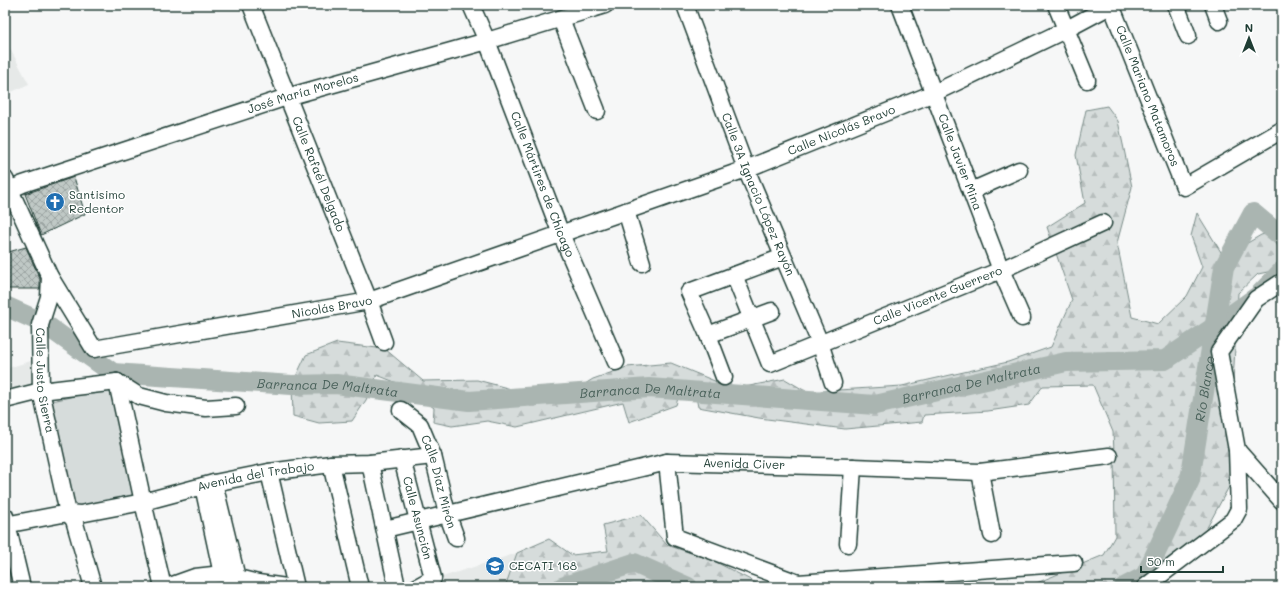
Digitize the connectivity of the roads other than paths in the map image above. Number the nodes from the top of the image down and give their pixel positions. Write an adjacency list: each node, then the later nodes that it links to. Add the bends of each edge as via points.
1 (251, 5): 17 (street, Calle Rafaél Delgado)
2 (471, 5): 14 (street, Calle Mártires de Chicago)
3 (605, 5): 10 (street, José María Morelos)
4 (685, 5): 20 (street, Calle 3A Ignacio López Rayón)
5 (900, 5): 16 (street, Calle Javier Mina)
6 (1056, 5): 12 (street)
7 (1111, 5): 12 (street, Calle Nicolás Bravo); 19 (street, Calle Mariano Matamoros, via 1184,187)
8 (1176, 5): 13 (street)
9 (1213, 5): 11 (street)
10 (561, 19): 14 (street, José María Morelos); 18 (street)
11 (1219, 21)
12 (1067, 29): 15 (street); 16 (street, Calle Nicolás Bravo)
13 (1188, 36)
14 (487, 41): 17 (street, José María Morelos); 26 (street, Calle Mártires de Chicago)
15 (1087, 80)
16 (934, 93): 20 (street, Calle Nicolás Bravo); 23 (street, Calle Javier Mina)
17 (287, 97): 22 (street, José María Morelos, via 23,184); 33 (street, Calle Rafaél Delgado)
18 (597, 111)
19 (1278, 135)
20 (746, 168): 24 (street, Calle Nicolás Bravo); 27 (street, Calle 3A Ignacio López Rayón)
21 (1019, 170): 23 (street)
22 (7, 187): 31 (street, Calle Justo Sierra)
23 (971, 191): 29 (street, Calle Javier Mina)
24 (626, 211): 26 (street, Calle Nicolás Bravo); 28 (street)
25 (1103, 223): 29 (street, Calle Vicente Guerrero)
26 (561, 234): 33 (street, Nicolás Bravo); 40 (street, Calle Mártires de Chicago)
27 (783, 257): 30 (street); 39 (street, Calle 3A Ignacio López Rayón)
28 (642, 263)
29 (1001, 270): 35 (street, Calle Javier Mina); 39 (street, Calle Vicente Guerrero)
30 (734, 275): 36 (street); 37 (street, via 689,292)
31 (50, 277): 33 (street, Nicolás Bravo, via 94,349); 44 (street, Calle Justo Sierra, via 49,297 40,325)
32 (1282, 282): 48 (street, via 1256,299 1219,352)
33 (369, 301): 38 (street, Calle Rafaél Delgado)
34 (772, 312): 36 (street)
35 (1022, 318)
36 (752, 319): 37 (street); 39 (street, Calle Vicente Guerrero, via 770,364)
37 (708, 335): 41 (street)
38 (384, 342)
39 (820, 343): 43 (street, Calle 3A Ignacio López Rayón)
40 (616, 362)
41 (724, 377)
42 (118, 382): 44 (street); 46 (street, via 139,396 166,404 206,408); 60 (street)
43 (833, 384)
44 (41, 391): 45 (street); 62 (street, Calle Justo Sierra)
45 (5, 400)
46 (236, 406)
47 (401, 410): 49 (street, Calle Díaz Mirón, via 420,425)
48 (1237, 450): 59 (street); 79 (street, via 1240,509 1233,520)
49 (433, 456): 51 (street, Avenida del Trabajo); 61 (street, Calle Díaz Mirón)
50 (1109, 456): 57 (street, Avenida Civer)
51 (402, 458): 52 (street, Avenida del Trabajo); 63 (street, Calle Asunción)
52 (370, 462): 54 (street, Avenida del Trabajo); 65 (street)
53 (667, 462): 55 (street, Avenida Civer); 61 (street, Avenida Civer); 69 (street, via 675,537 798,583)
54 (331, 464): 56 (street, Avenida del Trabajo); 76 (street)
55 (853, 467): 57 (street, Avenida Civer); 68 (street)
56 (268, 472): 58 (street, Avenida del Trabajo); 75 (street)
57 (980, 472): 66 (street)
58 (208, 484): 60 (street, Avenida del Trabajo); 70 (street)
59 (1282, 501)
60 (142, 502): 62 (street, Avenida del Trabajo); 73 (street)
61 (447, 513): 63 (street, Avenida Civer); 67 (street, Calle Díaz Mirón)
62 (74, 516): 64 (street, Avenida del Trabajo); 72 (street, Calle Justo Sierra)
63 (418, 520): 65 (street, Avenida Civer); 78 (street, Calle Asunción, via 433,578)
64 (6, 527): 71 (street)
65 (385, 529): 77 (street)
66 (992, 535)
67 (456, 538)
68 (848, 544)
69 (1074, 563)
70 (230, 576): 73 (street, via 195,578); 74 (street)
71 (22, 587)
72 (92, 587)
73 (165, 587)
74 (286, 587)
75 (296, 587)
76 (360, 587)
77 (397, 587)
78 (417, 587)
79 (1144, 587)

